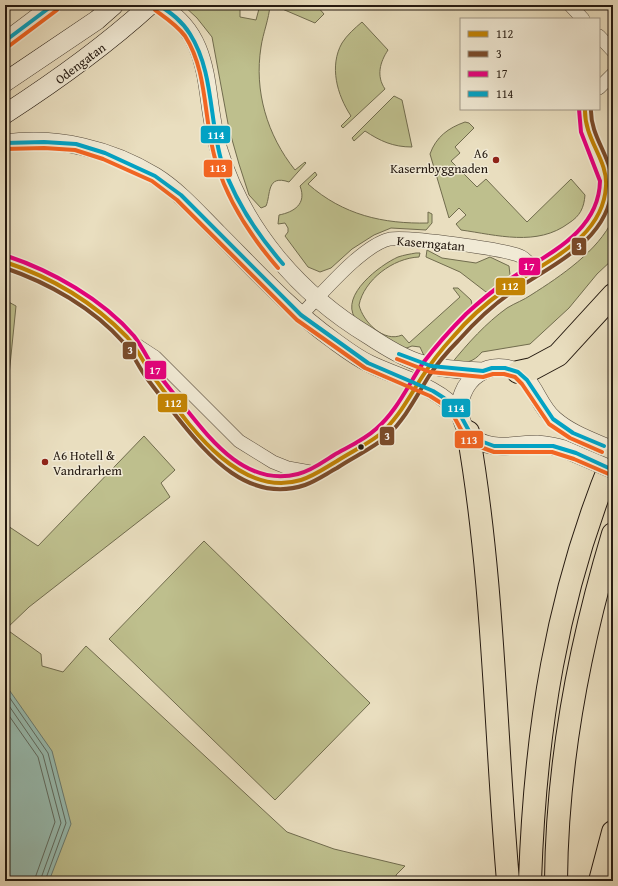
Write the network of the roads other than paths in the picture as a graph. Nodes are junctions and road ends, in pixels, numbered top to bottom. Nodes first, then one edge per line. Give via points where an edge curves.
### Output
1 (53, 5) edge
2 (114, 5) edge
3 (150, 5) edge
4 (159, 5) edge
5 (570, 5) edge
6 (582, 18) edge
7 (600, 37) edge
8 (5, 42) edge
9 (613, 50) edge
10 (613, 74) edge
11 (5, 82) edge
12 (600, 87) edge
13 (585, 110) edge
14 (5, 114) edge
15 (5, 143) edge
16 (5, 262) edge
17 (535, 270) junction
18 (613, 295) edge
19 (316, 299) junction
20 (301, 316) junction
21 (129, 340) junction
22 (434, 359) tunnel mouth
23 (483, 371) junction
24 (518, 372) junction
25 (406, 404) tunnel mouth
26 (464, 423) junction
27 (613, 450) edge
28 (613, 458) edge
29 (613, 470) edge
30 (316, 474) junction
31 (613, 534) edge
32 (613, 832) edge
33 (508, 881) edge
34 (530, 881) edge
35 (556, 881) edge
36 (600, 881) edge

1 - 8 street
2 - 11 main road, Odengatan via 97,20
3 - 14 main road, Odengatan via 67,74
4 - 19 street via 181,21 199,49 206,70 218,149 246,215 273,253
5 - 6 street
7 - 9 street
10 - 12 street
13 - 17 street via 583,119 589,138 606,177 607,188 602,208 582,239
15 - 20 street via 76,144 105,153 155,176 181,196
16 - 21 street via 48,278 72,292 98,311
17 - 19 street, Kaserngatan via 522,257 503,251 442,242 390,239 354,261
17 - 22 street via 490,300
18 - 24 highway via 558,355 532,369
19 - 20 street, Kaserngatan
19 - 23 street via 347,323 417,362 431,366
20 - 26 street via 368,364 433,391 452,404
21 - 30 street via 155,357 239,441 278,464
21 - 30 street via 146,367 197,433 225,463 241,473 261,480 298,481
23 - 24 street via 505,368
23 - 26 street via 468,383 463,391
24 - 27 street via 527,380 553,419 573,433
25 - 30 street via 382,433
26 - 29 street, bridge via 478,440 496,446 537,444 564,449
26 - 33 highway via 481,512
28 - 34 highway via 579,552 551,664 535,788
31 - 35 highway via 576,674 560,795
32 - 36 highway

